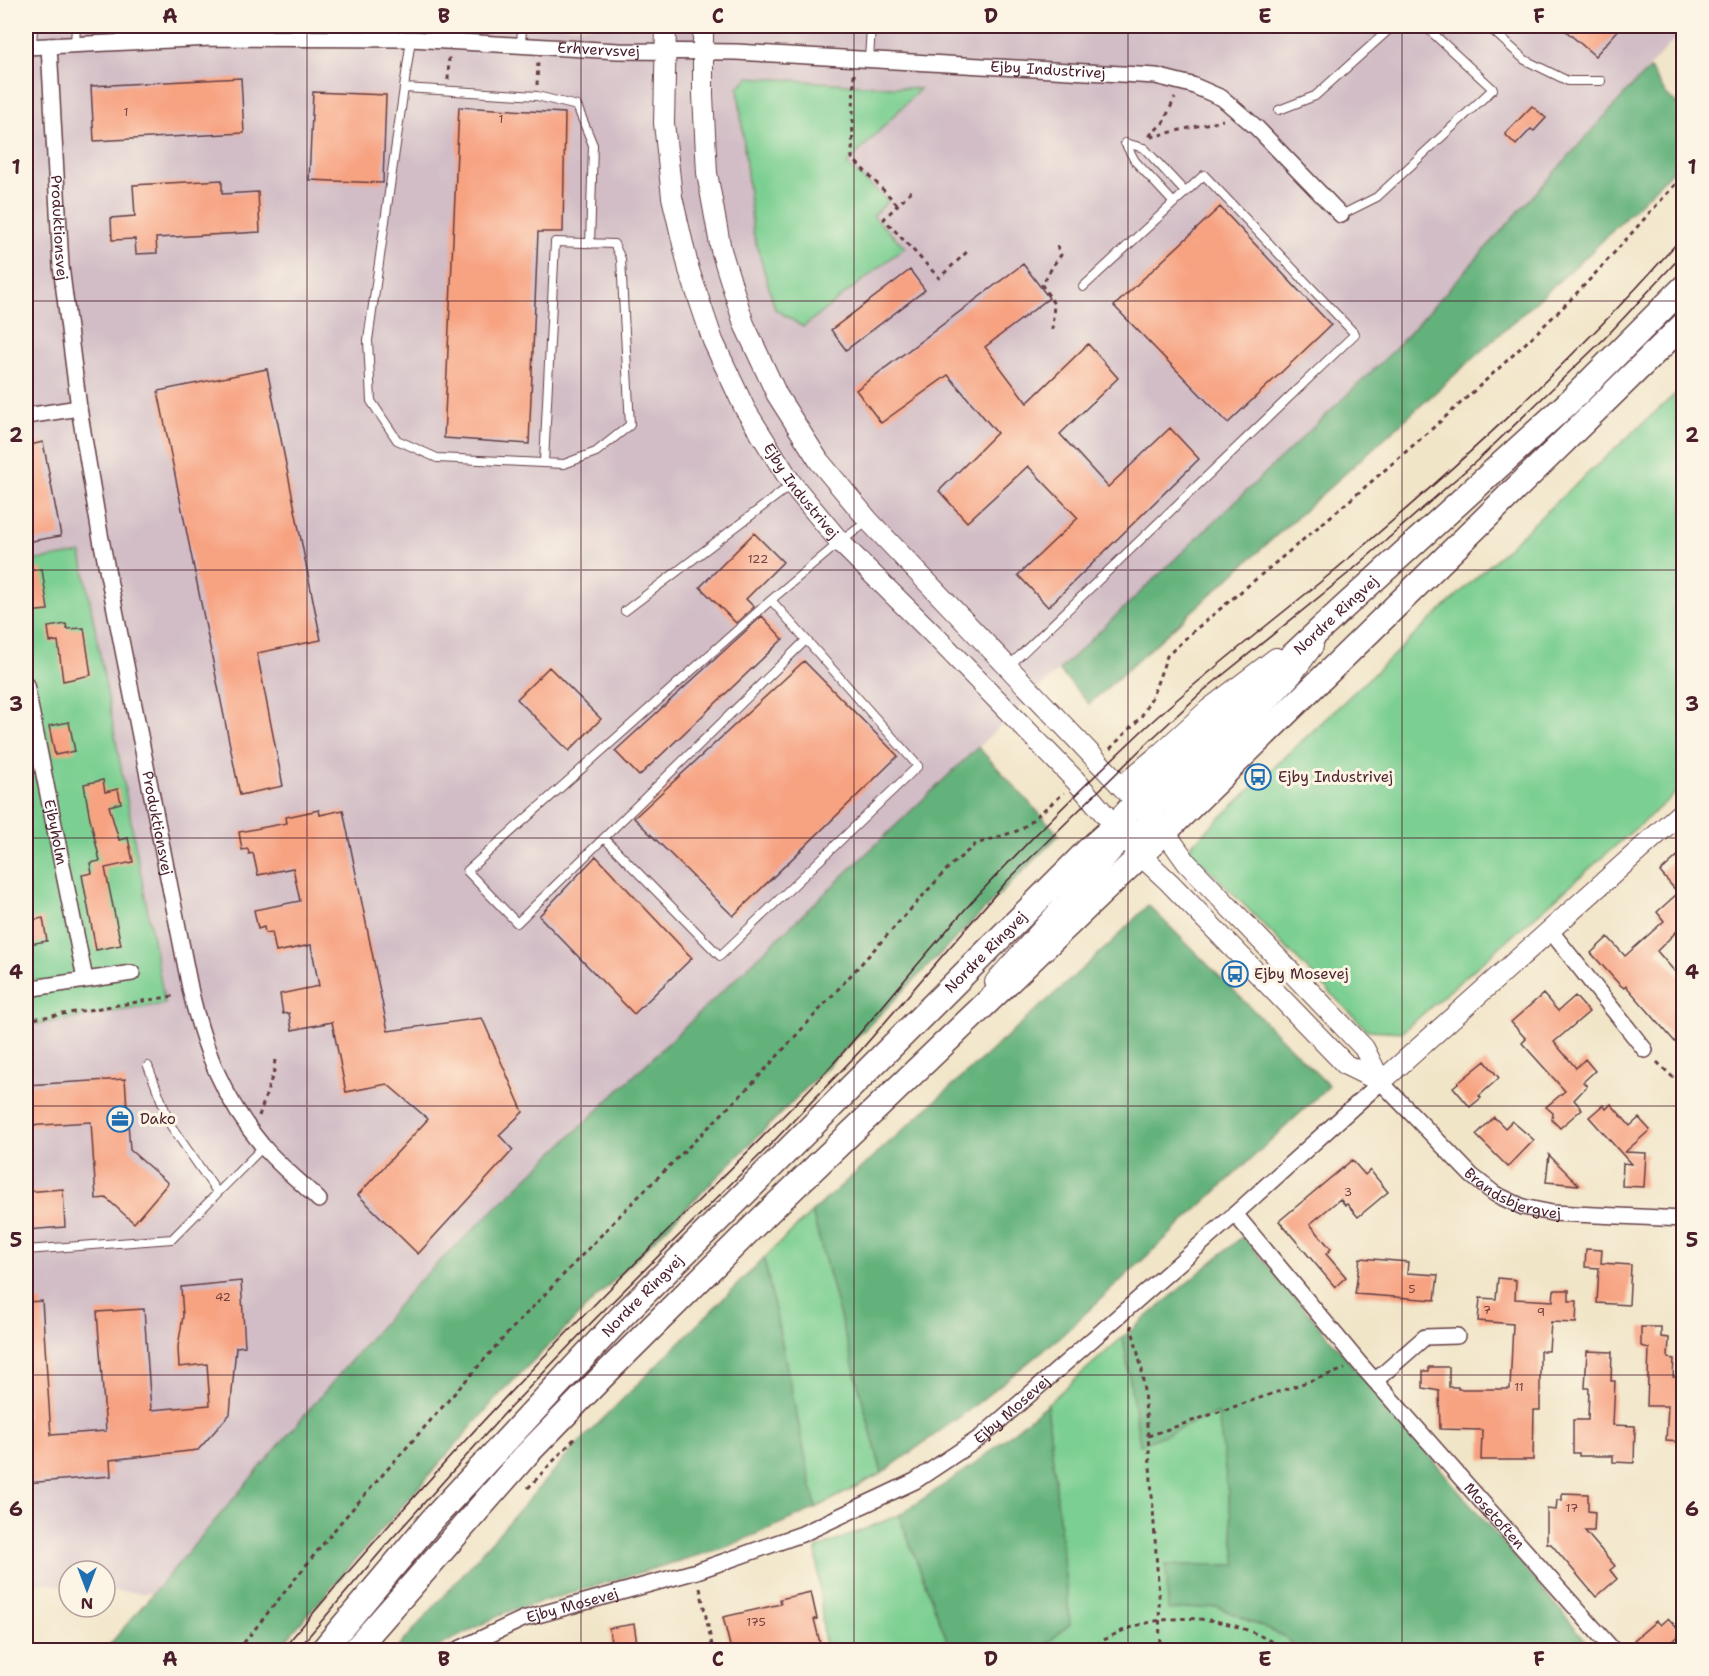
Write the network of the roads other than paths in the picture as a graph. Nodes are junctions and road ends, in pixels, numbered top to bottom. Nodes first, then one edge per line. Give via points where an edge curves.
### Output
1 (33, 26) edge
2 (76, 26) edge
3 (522, 26) edge
4 (666, 26) edge
5 (703, 26) edge
6 (872, 26) edge
7 (1393, 26) edge
8 (1425, 26) edge
9 (1488, 26) edge
10 (315, 31) edge
11 (211, 32) edge
12 (411, 39) junction
13 (75, 45) junction
14 (49, 46) junction
15 (521, 46) junction
16 (29, 47) edge
17 (665, 51) junction
18 (703, 51) junction
19 (862, 60) junction
20 (1601, 81) dead end
21 (404, 88) junction
22 (1280, 110) dead end
23 (1185, 192) junction
24 (1174, 202) junction
25 (1341, 215) joint
26 (590, 244) junction
27 (1083, 287) dead end
28 (1683, 287) edge
29 (1683, 324) edge
30 (78, 408) junction
31 (26, 417) edge
32 (544, 463) junction
33 (792, 484) junction
34 (869, 521) junction
35 (840, 542) junction
36 (771, 600) junction
37 (625, 610) dead end
38 (805, 641) junction
39 (1008, 667) junction
40 (26, 685) edge
41 (1143, 809) junction
42 (1683, 810) edge
43 (1120, 831) junction
44 (604, 838) junction
45 (1140, 855) junction
46 (1548, 929) junction
47 (132, 973) dead end
48 (85, 980) junction
49 (26, 989) edge
50 (948, 1039) junction
51 (1645, 1050) road end
52 (148, 1066) dead end
53 (1381, 1082) junction
54 (263, 1147) junction
55 (217, 1192) junction
56 (319, 1200) dead end
57 (1234, 1214) junction
58 (1683, 1219) edge
59 (26, 1250) edge
60 (1457, 1336) dead end
61 (1375, 1381) junction
62 (323, 1650) edge
63 (355, 1650) edge
64 (456, 1650) edge
65 (1613, 1650) edge

1 - 16 lane
2 - 13 lane
3 - 15 lane
4 - 17 street, Ejby Industrivej
5 - 18 street
6 - 19 lane
7 - 22 lane via 1315,96
8 - 25 lane via 1493,89 1377,197
9 - 20 lane via 1525,60 1546,71 1568,81
10 - 11 street, Erhvervsvej
10 - 12 street, Erhvervsvej
11 - 13 street, Erhvervsvej
12 - 15 street, Erhvervsvej
12 - 21 lane
13 - 14 street, Erhvervsvej
14 - 16 street, Erhvervsvej
14 - 30 street, Produktionsvej via 61,266
15 - 17 street, Erhvervsvej
17 - 18 street, Erhvervsvej
17 - 33 street, Ejby Industrivej via 664,123 671,186 688,270 713,341 745,409
18 - 19 street, Ejby Industrivej
18 - 34 street via 707,173 721,250 744,324 777,395 819,461
19 - 25 street, Ejby Industrivej via 1156,76 1182,82 1222,98 1243,115
21 - 26 lane via 537,96 577,106 593,145
21 - 32 lane via 368,340 371,400 397,440 437,458
23 - 24 lane
23 - 24 lane via 1144,148 1125,143 1135,161
23 - 39 lane via 1204,175 1355,334
24 - 27 lane
26 - 32 lane via 555,243
26 - 32 lane via 614,244 621,259 630,425 596,452 564,464
28 - 41 main road, Nordre Ringvej via 1567,404 1341,610
29 - 41 main road, Nordre Ringvej
30 - 31 street
30 - 54 street, Produktionsvej via 200,1032 233,1107
33 - 35 street, Ejby Industrivej
33 - 37 lane
34 - 35 lane
34 - 39 street
35 - 36 lane
35 - 43 street, Ejby Industrivej via 1076,781
36 - 38 lane
36 - 44 lane via 467,872 517,923
38 - 44 lane
38 - 44 lane via 918,766 720,956
39 - 41 street
40 - 48 street, Ejbyholm
41 - 43 main road, Nordre Ringvej
41 - 45 main road, Nordre Ringvej
41 - 53 street, Brandsbjergvej via 1187,863 1364,1048
42 - 46 street, Ejby Mosevej
43 - 45 street, Ejby Industrivej
43 - 50 street
43 - 62 main road, Nordre Ringvej via 1088,850 622,1316 432,1520
45 - 50 main road, Nordre Ringvej
45 - 53 street, Brandsbjergvej via 1346,1065
46 - 51 street
46 - 53 street, Ejby Mosevej
47 - 48 street
48 - 49 street
50 - 63 main road, Nordre Ringvej via 756,1224 526,1455
52 - 55 lane via 171,1126
53 - 57 street, Ejby Mosevej
53 - 58 street, Brandsbjergvej via 1472,1176 1495,1194 1523,1207 1552,1213
54 - 55 lane
54 - 56 street, Produktionsvej
55 - 59 lane via 172,1239
57 - 61 street, Mosetoften
57 - 64 street, Ejby Mosevej via 981,1437 915,1481 802,1534 697,1571 523,1619
60 - 61 street via 1425,1337
61 - 65 street, Mosetoften

